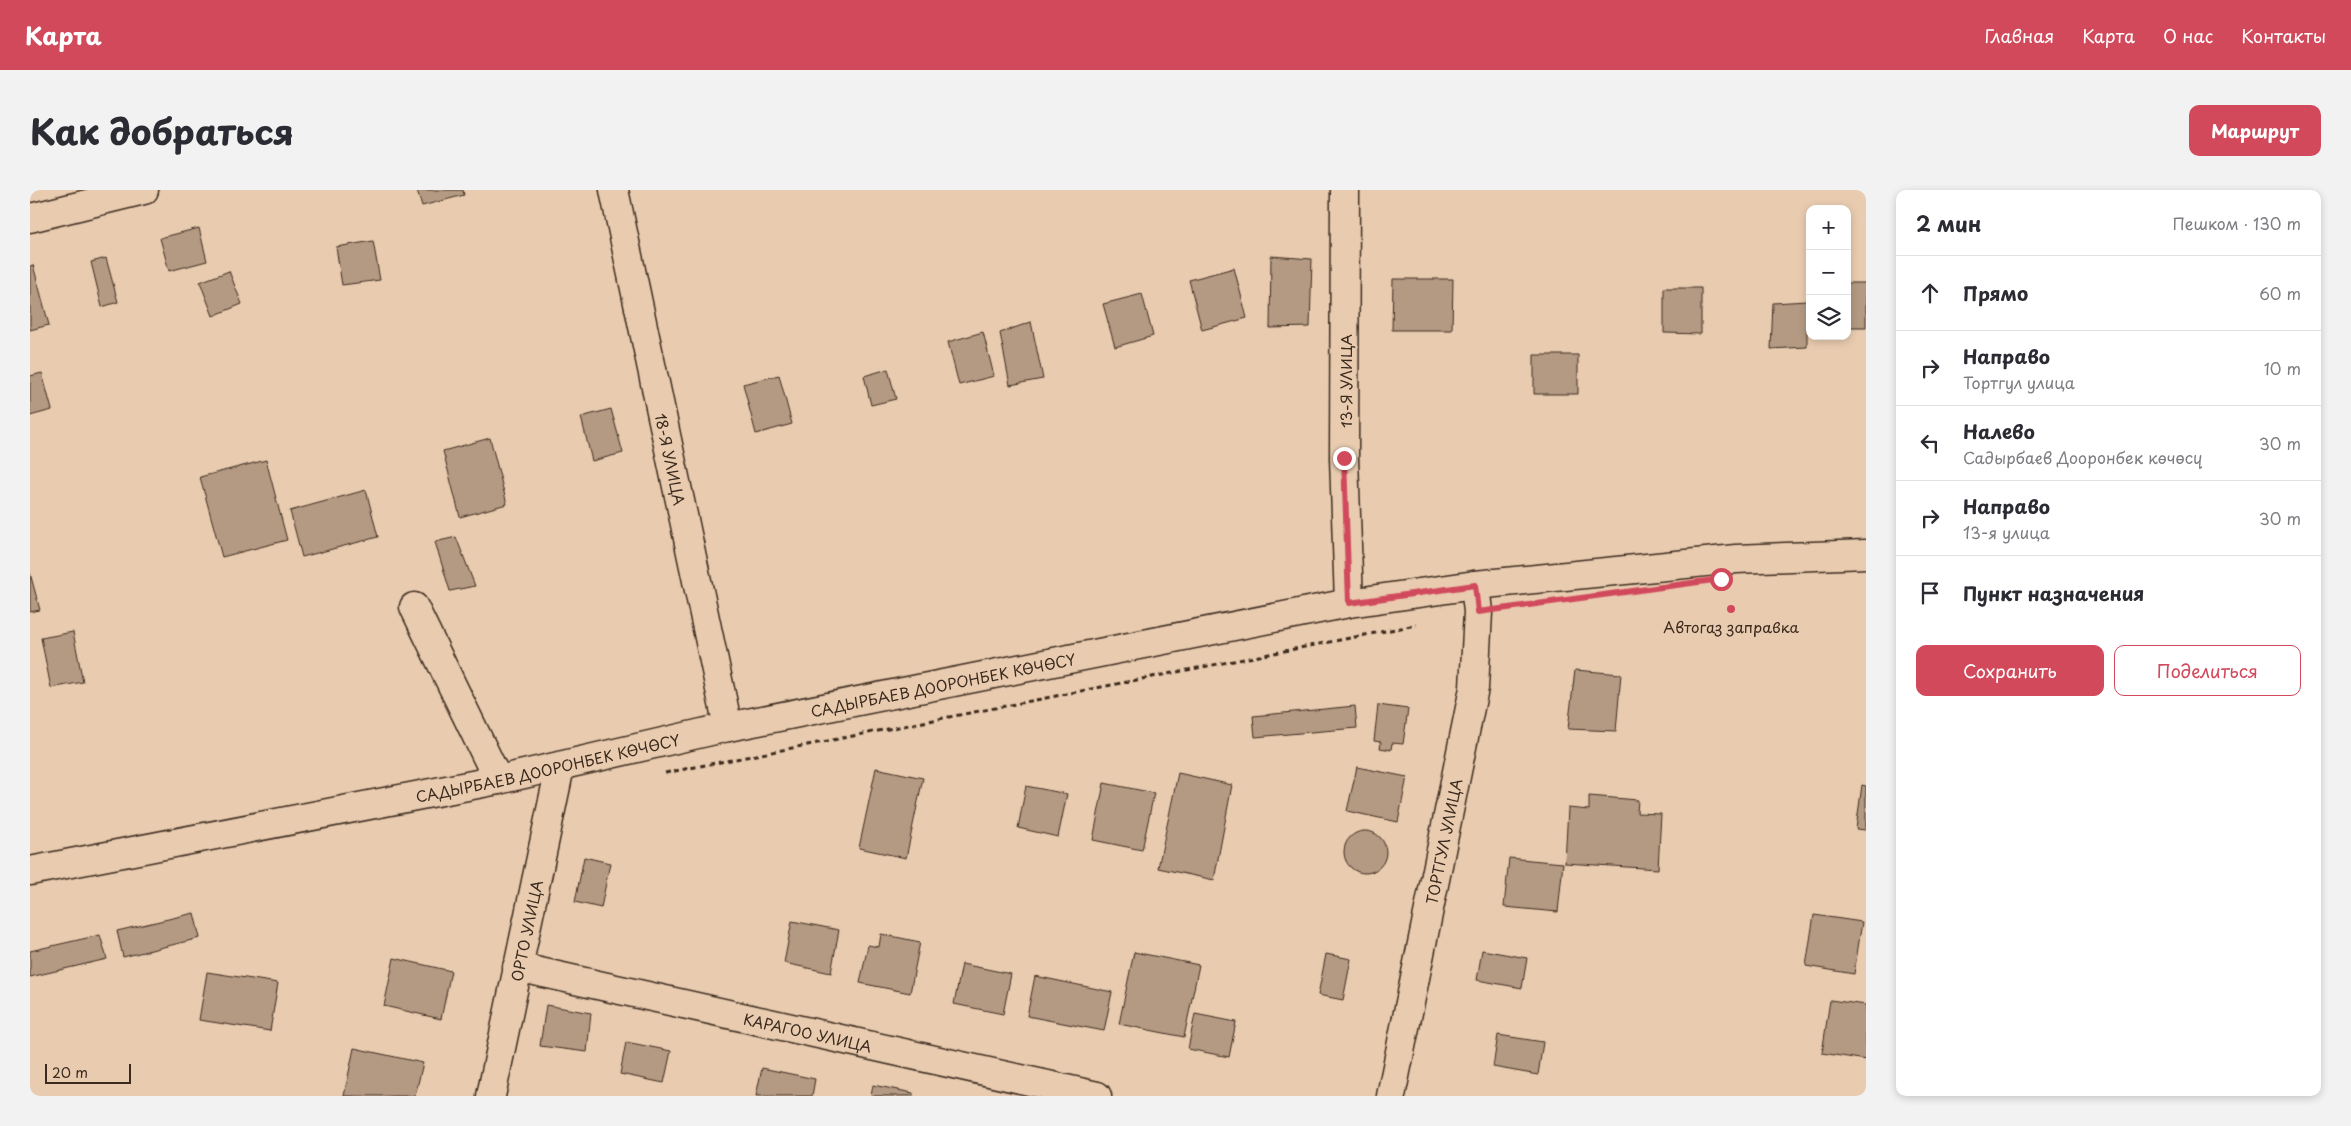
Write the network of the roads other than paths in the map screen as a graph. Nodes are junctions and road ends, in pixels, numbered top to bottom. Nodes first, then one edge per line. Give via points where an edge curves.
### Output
1 (144, 190) edge
2 (614, 190) edge
3 (1345, 190) edge
4 (30, 218) edge
5 (1866, 554) edge
6 (1475, 585) junction
7 (1349, 603) junction
8 (414, 607) dead end
9 (728, 727) junction
10 (560, 767) junction
11 (498, 780) junction
12 (30, 871) edge
13 (517, 967) junction
14 (491, 1096) edge
15 (1097, 1096) edge
16 (1391, 1096) edge

1 - 4 street
2 - 9 street, 18-Я УЛИЦА
3 - 7 street, 13-Я УЛИЦА via 1344,458
5 - 6 street, САДЫРБАЕВ ДООРОНБЕК КӨЧӨСҮ via 1736,559
6 - 7 street, САДЫРБАЕВ ДООРОНБЕК КӨЧӨСҮ
6 - 16 street, ТОРТГУЛ УЛИЦА via 1478,612 1474,688
7 - 9 street, САДЫРБАЕВ ДООРОНБЕК КӨЧӨСҮ
8 - 11 street
9 - 10 street, САДЫРБАЕВ ДООРОНБЕК КӨЧӨСҮ
10 - 11 street, САДЫРБАЕВ ДООРОНБЕК КӨЧӨСҮ
10 - 13 street, ОРТО УЛИЦА
11 - 12 street, САДЫРБАЕВ ДООРОНБЕК КӨЧӨСҮ
13 - 14 street, ОРТО УЛИЦА
13 - 15 street, КАРАГОО УЛИЦА

